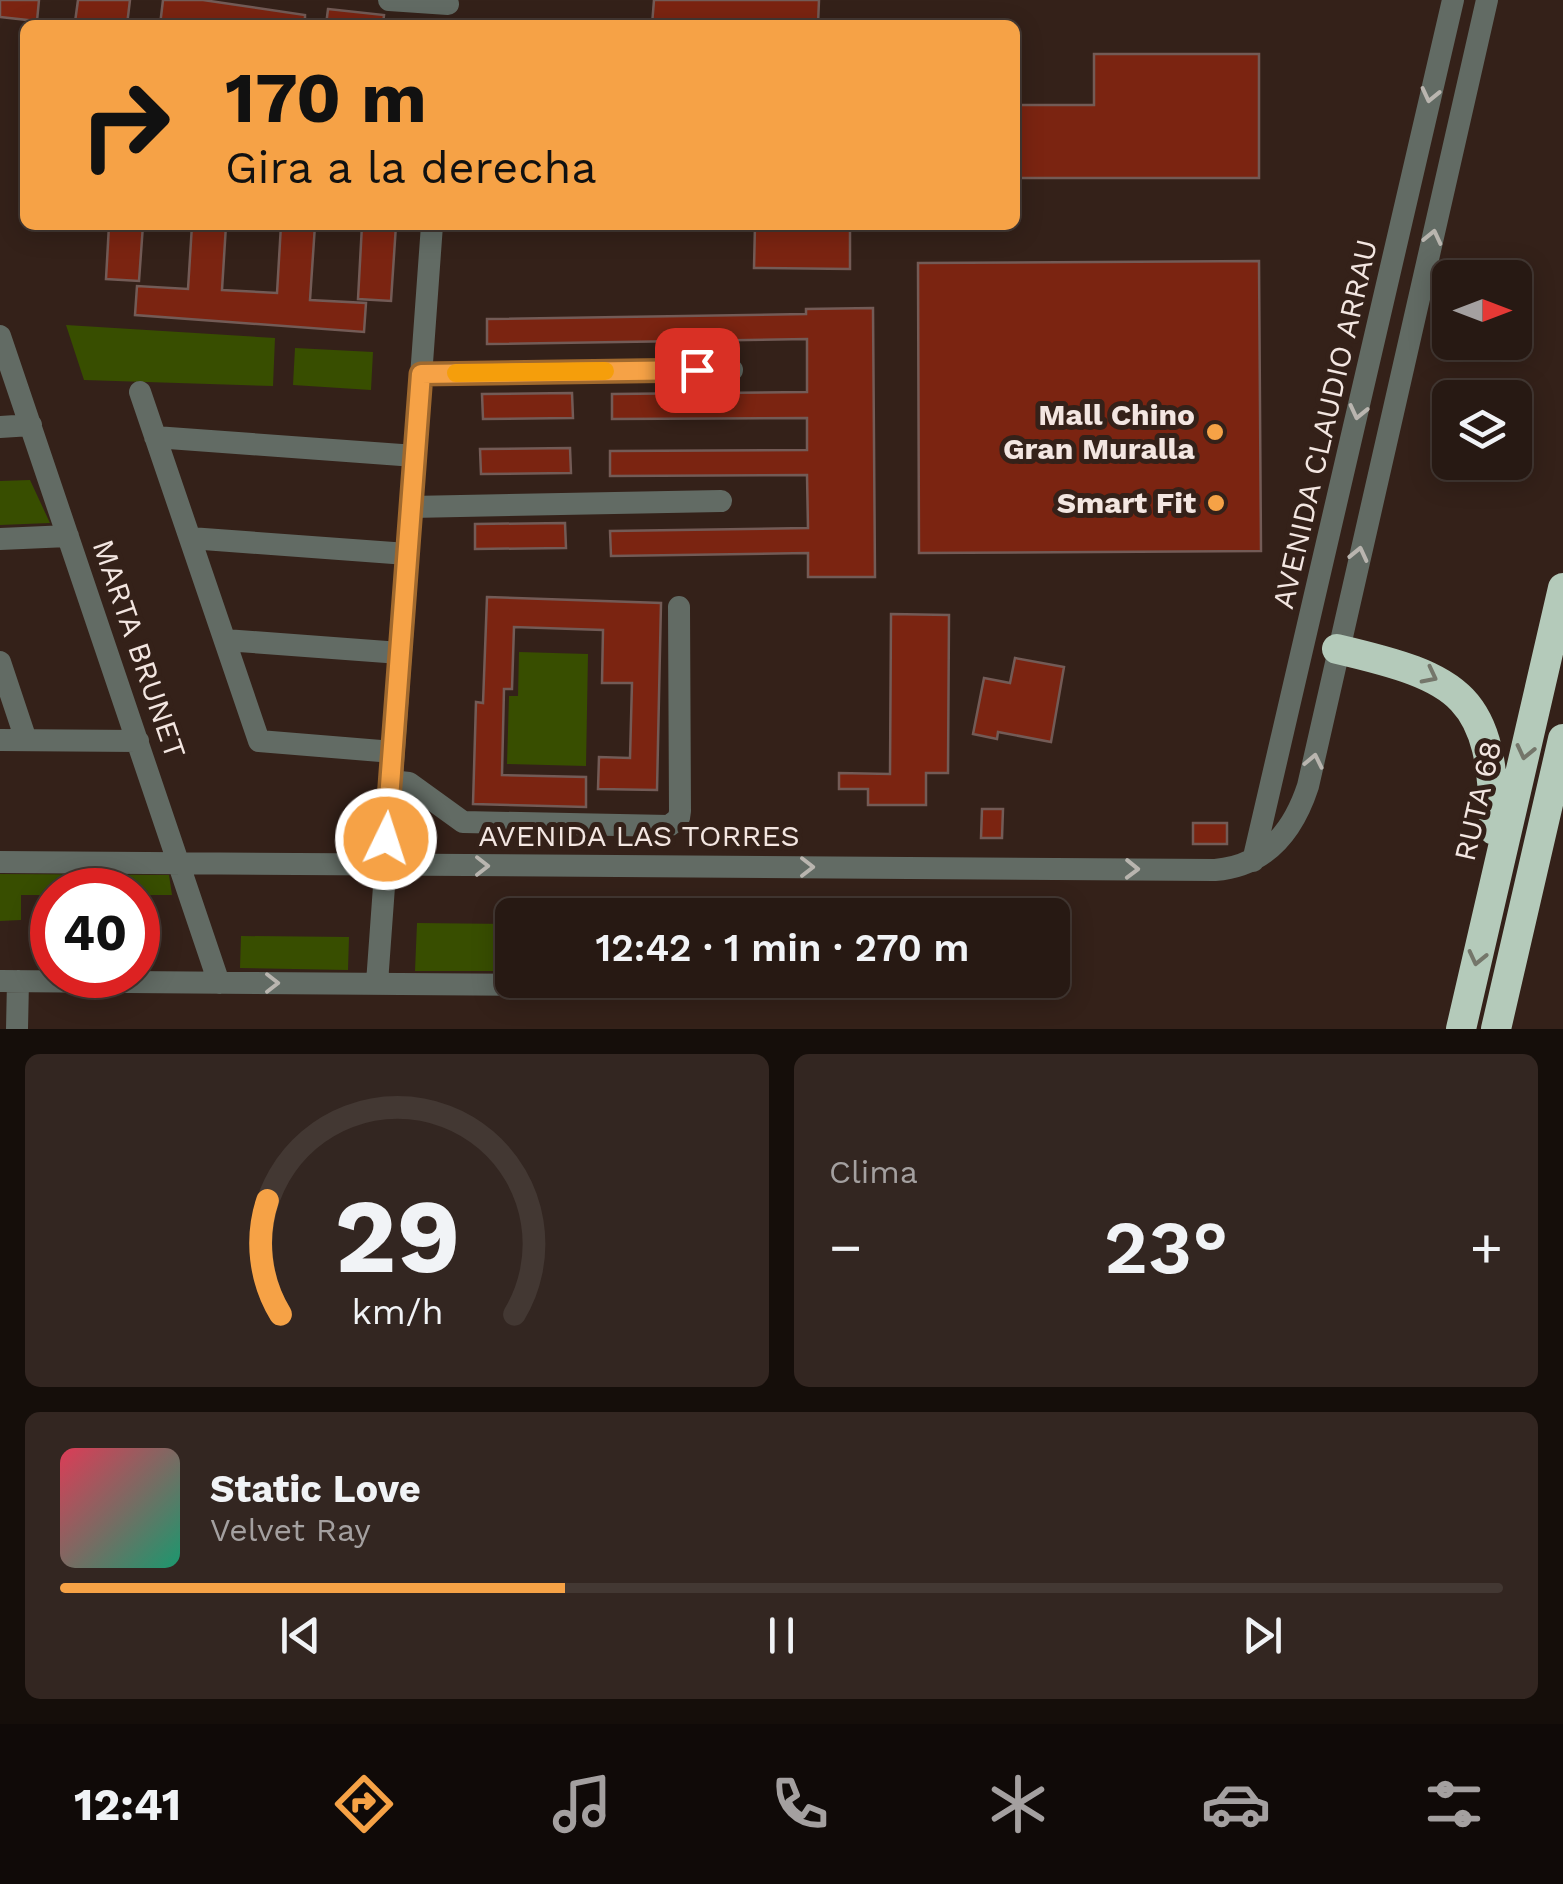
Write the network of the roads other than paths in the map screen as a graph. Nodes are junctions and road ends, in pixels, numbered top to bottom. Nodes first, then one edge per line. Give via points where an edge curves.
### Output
1 (389, 0) edge
2 (1453, 0) edge
3 (1488, 0) edge
4 (448, 10) edge
5 (432, 230) edge
6 (0, 336) edge
7 (732, 370) dead end
8 (421, 374) junction
9 (140, 392) dead end
10 (30, 425) junction
11 (0, 426) edge
12 (155, 437) junction
13 (414, 456) junction
14 (721, 501) dead end
15 (411, 507) junction
16 (68, 536) junction
17 (0, 538) edge
18 (190, 538) junction
19 (407, 554) junction
20 (1563, 588) edge
21 (679, 607) dead end
22 (1309, 633) junction
23 (225, 640) junction
24 (1337, 648) junction
25 (400, 654) junction
26 (0, 662) edge
27 (1563, 739) edge
28 (0, 740) edge
29 (26, 740) junction
30 (138, 741) junction
31 (393, 752) junction
32 (390, 781) junction
33 (1263, 854) junction
34 (0, 862) edge
35 (181, 865) junction
36 (384, 865) junction
37 (1494, 887) junction
38 (9, 981) edge
39 (219, 983) junction
40 (377, 983) junction
41 (495, 984) edge
42 (18, 1029) edge
43 (1461, 1029) edge
44 (1496, 1029) edge

1 - 4 street
2 -> 22 street, AVENIDA CLAUDIO ARRAU
24 -> 3 street, AVENIDA CLAUDIO ARRAU
5 - 8 street
6 - 10 street, MARTA BRUNET
7 - 8 street
8 - 13 street
9 - 12 street
10 - 11 street
10 - 16 street, MARTA BRUNET
12 - 13 street
12 - 18 street
13 - 15 street
14 - 15 street
15 - 19 street
16 - 17 street
16 - 30 street, MARTA BRUNET
18 - 19 street
18 - 23 street
19 - 25 street
20 -> 37 highway, RUTA 68
21 - 32 street via 680,810 670,826 463,822 409,783
22 - 24 street
22 - 33 street, AVENIDA CLAUDIO ARRAU
23 - 25 street
23 - 31 street via 259,741
33 -> 24 street, AVENIDA CLAUDIO ARRAU via 1297,815 1308,786
24 -> 37 highway via 1426,672 1475,715 1494,778
25 - 31 street
26 - 29 street
27 - 44 highway
28 - 29 street
29 - 30 street
30 - 35 street, MARTA BRUNET
31 - 32 street
32 - 36 street
36 -> 33 street, AVENIDA LAS TORRES via 1215,870
34 - 35 street, AVENIDA LAS TORRES
35 - 36 street, AVENIDA LAS TORRES
35 - 39 street, MARTA BRUNET
36 - 40 street
37 -> 43 highway, RUTA 68
38 - 39 street
38 - 42 street
39 -> 40 street
40 - 41 street

